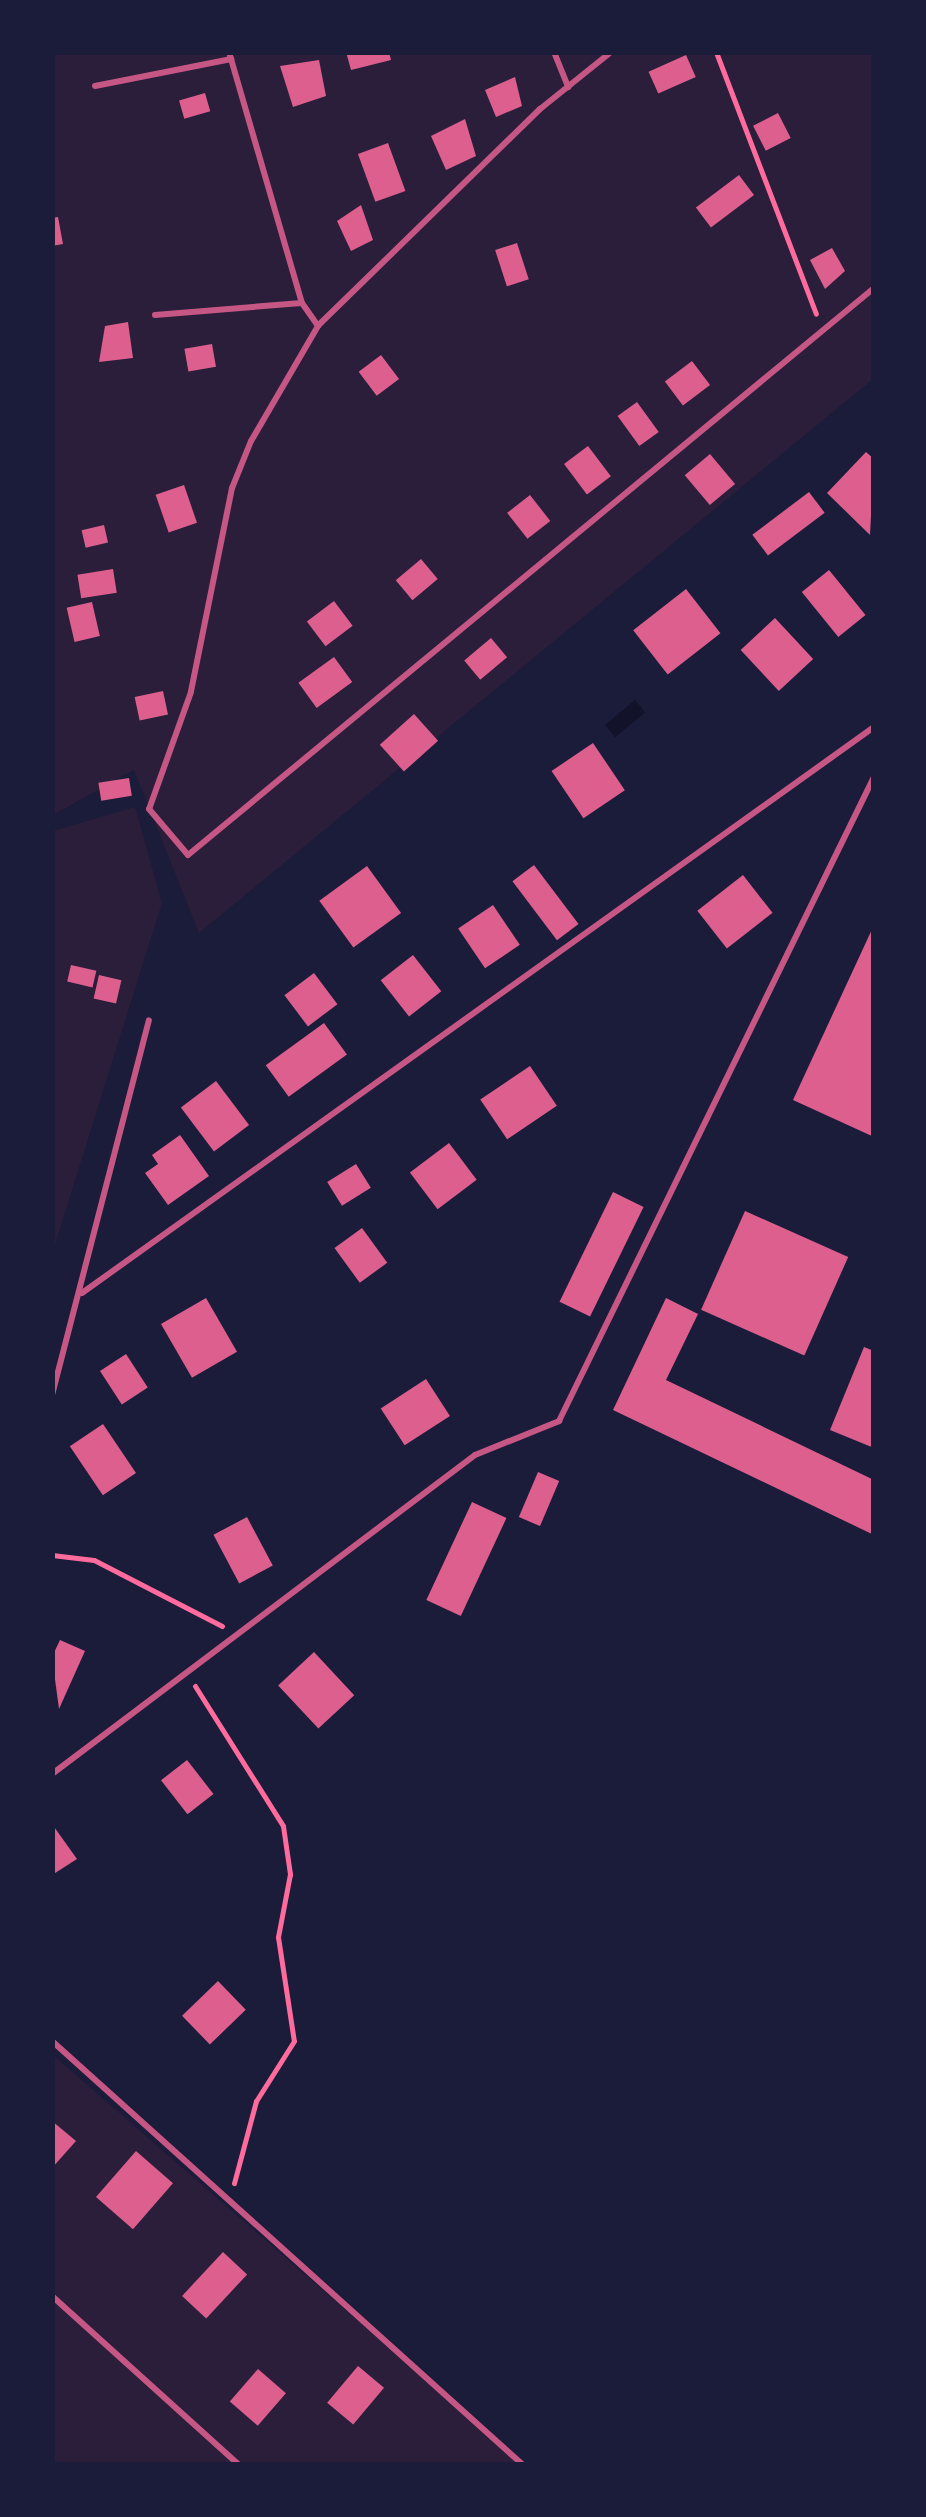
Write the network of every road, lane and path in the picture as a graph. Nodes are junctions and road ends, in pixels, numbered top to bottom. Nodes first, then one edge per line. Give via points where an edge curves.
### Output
1 (554, 52) edge
2 (611, 52) edge
3 (716, 52) edge
4 (230, 56) edge
5 (95, 86) dead end
6 (568, 87) junction
7 (874, 288) edge
8 (302, 303) junction
9 (155, 316) dead end
10 (318, 326) junction
11 (821, 326) junction
12 (874, 727) edge
13 (874, 777) edge
14 (148, 1020) dead end
15 (82, 1292) junction
16 (53, 1391) edge
17 (52, 1555) edge
18 (239, 1633) junction
19 (186, 1673) junction
20 (52, 1774) edge
21 (52, 2041) edge
22 (229, 2200) junction
23 (52, 2296) edge
24 (238, 2464) edge
25 (522, 2464) edge

1 - 6 lane
2 - 6 lane
3 - 11 path
4 - 5 lane
4 - 8 lane
6 - 10 lane
7 - 11 lane
8 - 9 lane
8 - 10 lane
10 - 11 lane via 232,488 191,692 150,809 188,855
12 - 15 lane
13 - 18 lane via 559,1421 475,1454
14 - 15 lane
15 - 16 lane
17 - 18 path via 94,1560
18 - 19 lane
19 - 20 lane
19 - 22 path via 283,1826 290,1874 278,1937 294,2042 256,2101
21 - 22 lane
22 - 25 lane
23 - 24 lane

